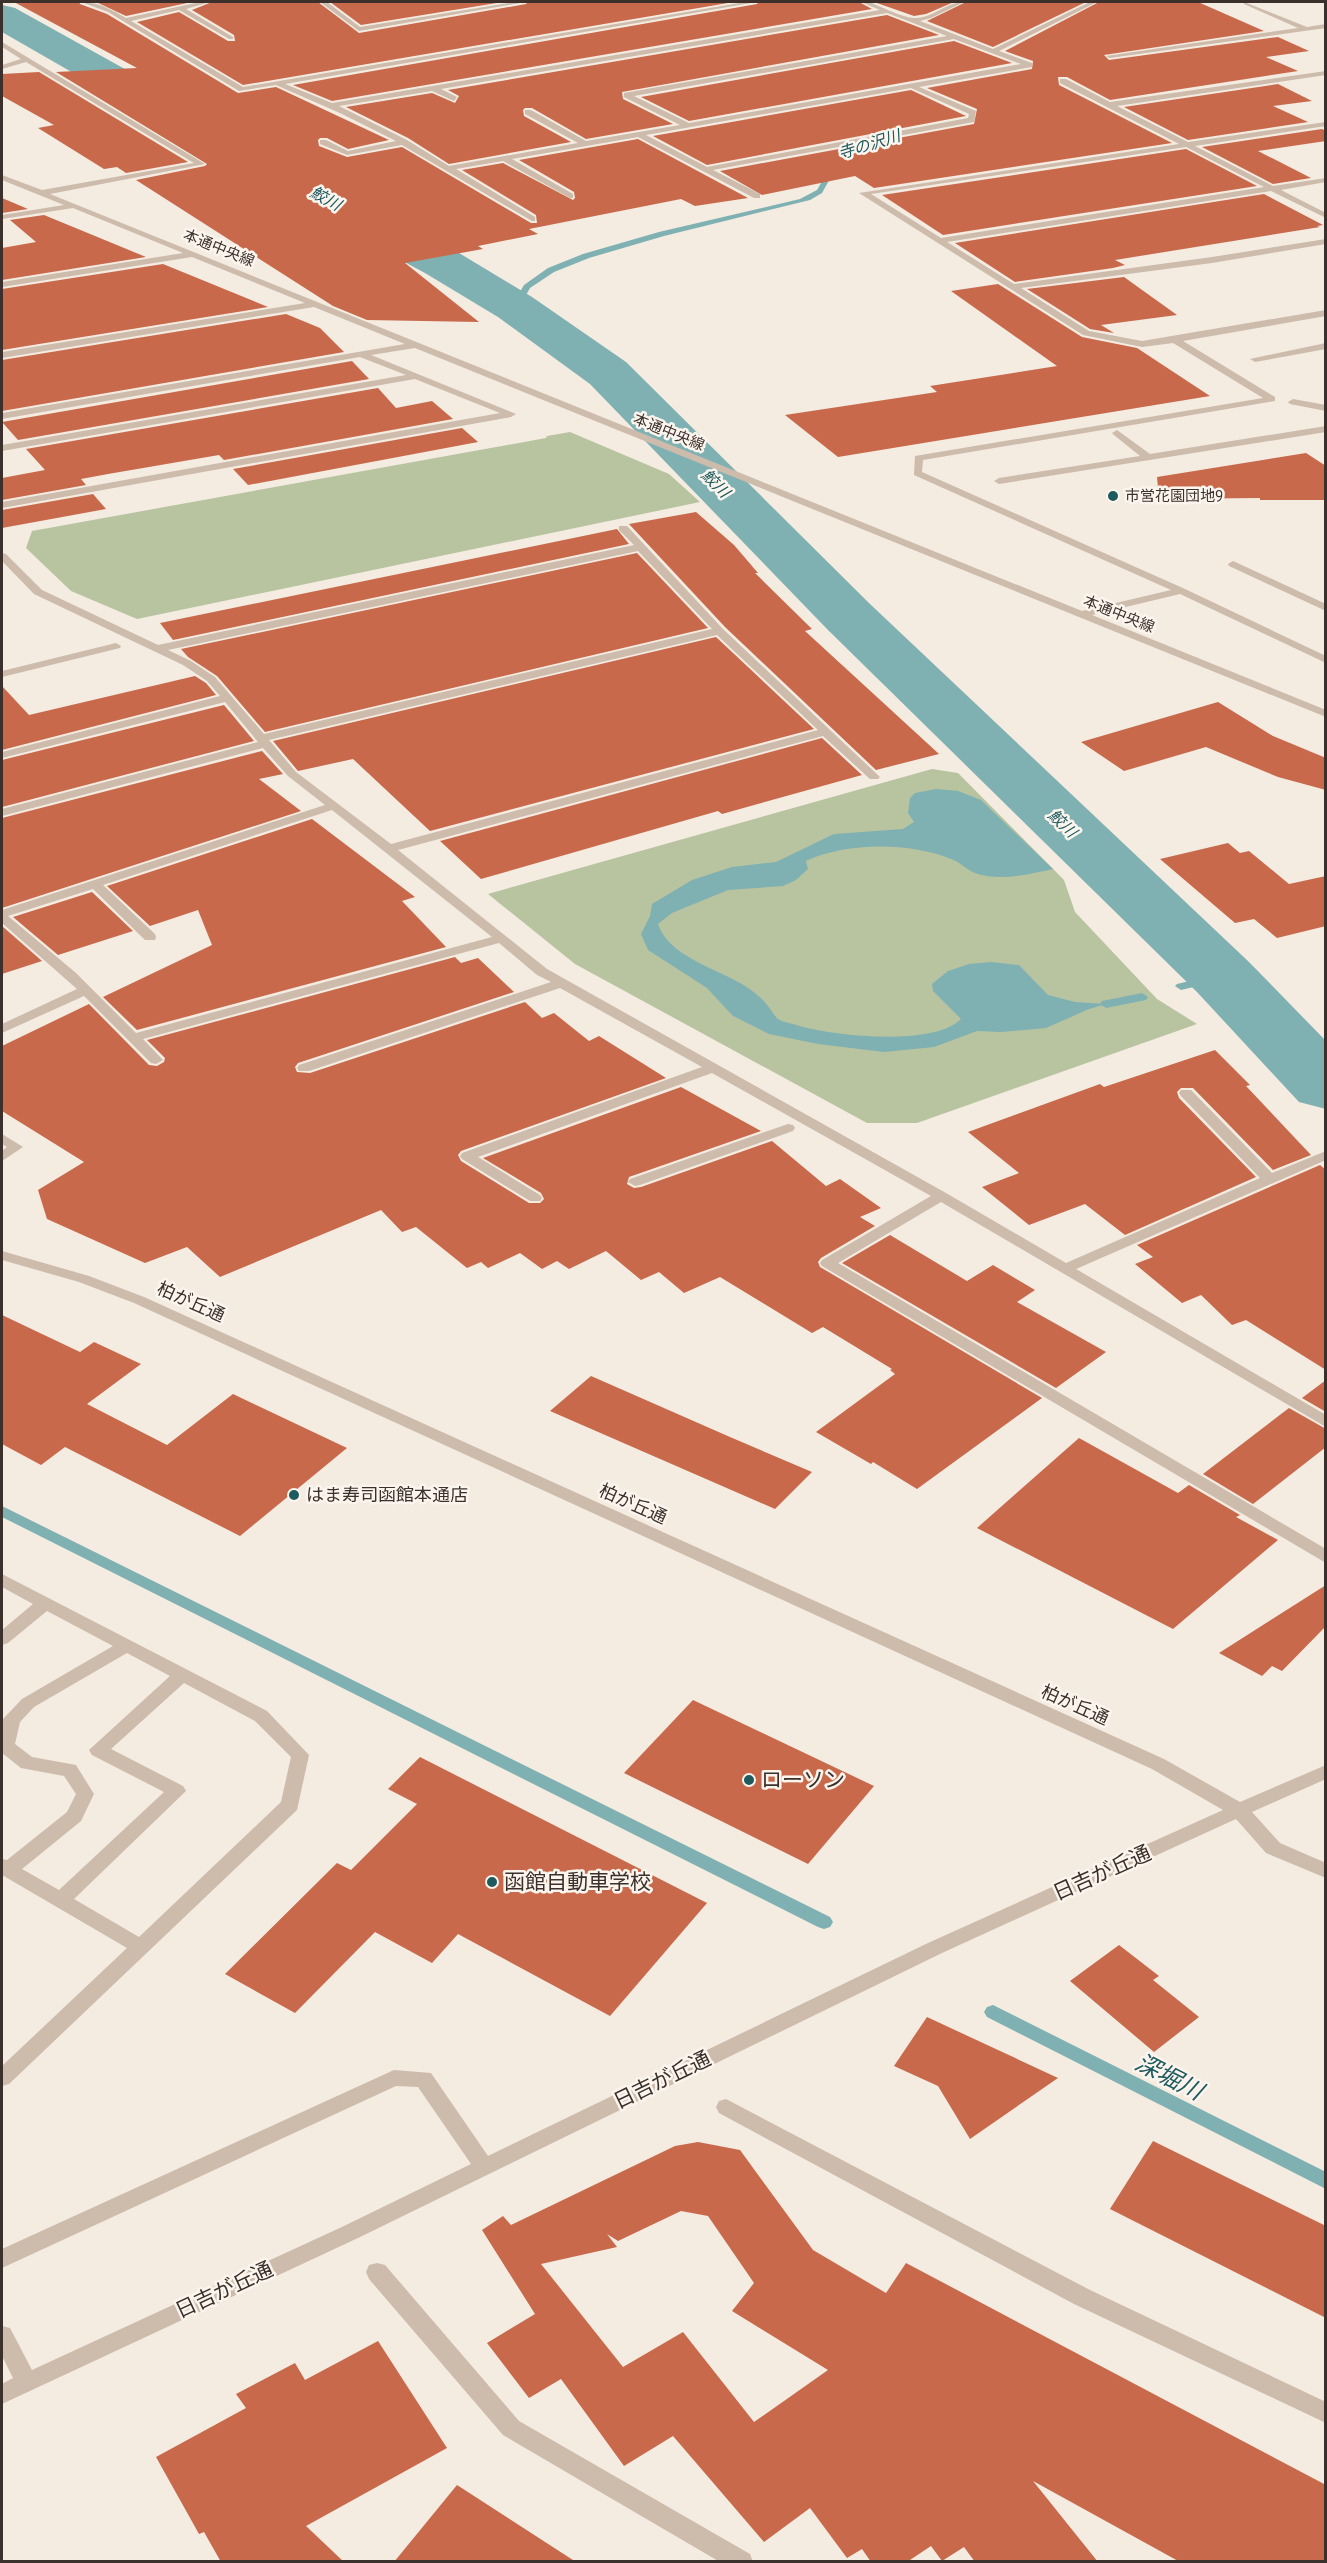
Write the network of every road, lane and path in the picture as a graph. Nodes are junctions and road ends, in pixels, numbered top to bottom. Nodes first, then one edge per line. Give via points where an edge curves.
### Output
1 (84, 2) edge
2 (207, 2) edge
3 (323, 2) edge
4 (523, 2) edge
5 (754, 2) edge
6 (864, 2) edge
7 (961, 2) edge
8 (1094, 2) edge
9 (1246, 3) edge
10 (182, 9) junction
11 (888, 11) junction
12 (125, 20) junction
13 (912, 21) junction
14 (1326, 26) edge
15 (1307, 29) junction
16 (956, 37) junction
17 (231, 38) dead end
18 (2, 44) edge
19 (993, 51) junction
20 (1110, 56) dead end
21 (28, 59) junction
22 (2, 67) edge
23 (1326, 73) edge
24 (1064, 81) dead end
25 (276, 82) junction
26 (912, 86) junction
27 (433, 88) junction
28 (454, 99) dead end
29 (334, 105) junction
30 (1108, 105) junction
31 (528, 112) dead end
32 (1326, 124) edge
33 (689, 126) junction
34 (640, 135) junction
35 (323, 142) dead end
36 (404, 142) junction
37 (587, 145) junction
38 (1187, 145) junction
39 (506, 159) junction
40 (449, 168) junction
41 (707, 169) junction
42 (2, 177) edge
43 (1326, 180) edge
44 (1273, 189) junction
45 (41, 193) junction
46 (570, 196) dead end
47 (757, 196) dead end
48 (73, 206) junction
49 (2, 216) edge
50 (1326, 216) edge
51 (532, 219) dead end
52 (939, 241) junction
53 (1326, 241) edge
54 (195, 254) junction
55 (2, 285) edge
56 (1013, 287) junction
57 (314, 304) junction
58 (1326, 313) edge
59 (1175, 340) junction
60 (414, 345) junction
61 (1326, 346) edge
62 (2, 355) edge
63 (363, 355) junction
64 (1255, 359) dead end
65 (417, 376) junction
66 (1293, 402) dead end
67 (1326, 408) edge
68 (2, 416) edge
69 (1326, 429) edge
70 (1117, 433) dead end
71 (2, 448) edge
72 (1148, 457) junction
73 (999, 481) dead end
74 (2, 505) edge
75 (622, 528) dead end
76 (641, 547) junction
77 (2, 556) edge
78 (1233, 564) dead end
79 (1181, 591) junction
80 (1326, 608) edge
81 (1081, 615) junction
82 (719, 631) junction
83 (116, 646) dead end
84 (156, 649) junction
85 (1326, 660) edge
86 (2, 674) edge
87 (227, 698) junction
88 (1326, 714) edge
89 (824, 732) junction
90 (264, 740) junction
91 (2, 755) edge
92 (874, 777) dead end
93 (333, 806) junction
94 (2, 813) edge
95 (390, 848) junction
96 (95, 884) junction
97 (2, 915) edge
98 (150, 937) dead end
99 (500, 939) junction
100 (561, 983) junction
101 (83, 991) junction
102 (2, 1029) edge
103 (132, 1038) junction
104 (156, 1060) dead end
105 (304, 1068) dead end
106 (713, 1068) junction
107 (1186, 1094) dead end
108 (788, 1128) dead end
109 (2, 1138) edge
110 (1326, 1155) edge
111 (2, 1157) edge
112 (1269, 1179) junction
113 (635, 1182) dead end
114 (941, 1196) junction
115 (536, 1198) dead end
116 (2, 1255) edge
117 (1064, 1269) junction
118 (1326, 1422) edge
119 (1326, 1557) edge
120 (2, 1580) edge
121 (45, 1603) junction
122 (2, 1639) edge
123 (126, 1646) junction
124 (182, 1675) junction
125 (1326, 1771) edge
126 (1239, 1810) junction
127 (5, 1868) edge
128 (1326, 1871) edge
129 (61, 1899) junction
130 (141, 1947) junction
131 (2, 2078) edge
132 (726, 2107) dead end
133 (484, 2167) junction
134 (2, 2259) edge
135 (377, 2272) dead end
136 (2, 2335) edge
137 (26, 2381) junction
138 (2, 2394) edge
139 (1326, 2413) edge
140 (742, 2562) edge

1 - 12 street
2 - 10 street
3 - 4 street via 359,29
5 - 25 street
6 - 11 street
7 - 13 street
8 - 19 street
9 - 15 street
10 - 12 street
10 - 17 street
11 - 13 street
11 - 27 street
12 - 25 street via 242,89
13 - 16 street
14 - 15 street
15 - 20 street
16 - 19 street
16 - 33 street via 627,95
18 - 21 street
19 - 26 street via 1029,66
21 - 22 street
21 - 45 street via 201,164
23 - 30 street
24 - 30 street
25 - 29 street
26 - 33 street
26 - 41 street via 973,113 971,120
27 - 28 street
27 - 29 street
29 - 36 street
30 - 38 street
31 - 37 street
32 - 38 street
33 - 34 street
34 - 37 street
34 - 41 street
35 - 36 street via 347,153
36 - 40 street
37 - 39 street
38 - 44 street
38 - 52 street via 863,193
39 - 40 street
39 - 46 street
40 - 51 street
41 - 47 street
42 - 45 street, 本通中央線
43 - 44 street
44 - 50 street
44 - 52 street
45 - 48 street, 本通中央線
48 - 49 street
48 - 54 street, 本通中央線
52 - 56 street
53 - 56 street
54 - 55 street
54 - 57 street, 本通中央線
56 - 59 street via 1086,333 1142,344
57 - 60 street, 本通中央線
57 - 62 street
58 - 59 street
59 - 79 street via 1272,399 918,458 916,468 917,473
60 - 63 street
60 - 81 street, 本通中央線
61 - 64 street
63 - 65 street
63 - 68 street
65 - 71 street
65 - 74 street via 511,414
66 - 67 street
69 - 72 street
70 - 72 street
72 - 73 street
75 - 76 street
76 - 82 street
76 - 84 street
77 - 84 street via 38,592
78 - 80 street
79 - 81 street
79 - 85 street
81 - 88 street, 本通中央線
82 - 89 street
82 - 90 street
83 - 86 street
84 - 87 street via 211,679
87 - 90 street
87 - 91 street
89 - 92 street
89 - 95 street
90 - 93 street via 292,774
90 - 94 street
93 - 95 street
93 - 96 street
95 - 99 street
96 - 97 street
96 - 98 street
97 - 101 street
99 - 100 street
99 - 103 street
100 - 105 street
100 - 106 street
101 - 102 street
101 - 103 street
103 - 104 street
106 - 114 street
106 - 115 street via 467,1156
107 - 112 street
108 - 113 street
109 - 111 street via 16,1147
110 - 112 street
112 - 117 street
114 - 117 street
114 - 119 street via 827,1263
116 - 126 street, 柏が丘通 via 139,1300 1158,1764
117 - 118 street
120 - 121 street
121 - 122 street
121 - 123 street
123 - 124 street
123 - 127 street via 28,1703 12,1719 5,1746 27,1763 70,1770 85,1794 74,1816
124 - 129 street via 98,1750 177,1791
124 - 130 street via 261,1716 300,1755 290,1805
125 - 126 street, 日吉が丘通
126 - 128 street, 柏が丘通 via 1273,1848
126 - 133 street, 日吉が丘通 via 935,1948
127 - 129 street
129 - 130 street
130 - 131 street
132 - 139 street via 1082,2297
133 - 134 street via 424,2079 394,2078
133 - 137 street, 日吉が丘通
135 - 140 street via 511,2428
136 - 137 street
137 - 138 street, 日吉が丘通

